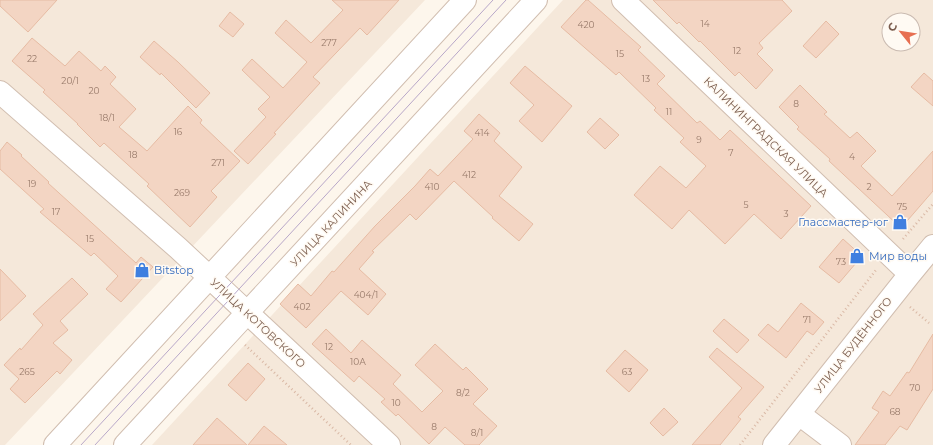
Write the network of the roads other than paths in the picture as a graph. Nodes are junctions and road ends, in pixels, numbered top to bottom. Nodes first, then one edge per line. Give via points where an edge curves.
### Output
1 (465, 0) edge
2 (536, 0) edge
3 (623, 0) edge
4 (0, 92) edge
5 (933, 246) edge
6 (910, 274) junction
7 (208, 277) junction
8 (247, 314) junction
9 (799, 414) junction
10 (55, 445) edge
11 (125, 445) edge
12 (389, 445) edge
13 (774, 445) edge
14 (840, 445) edge

1 - 7 street
2 - 8 street, УЛИЦА КАЛИНИНА
3 - 6 street, КАЛИНИНГРАДСКАЯ УЛИЦА
4 - 7 street, УЛИЦА КОТОВСКОГО
5 - 6 street, УЛИЦА БУДЁННОГО
6 - 9 street, УЛИЦА БУДЁННОГО
7 - 8 street, УЛИЦА КОТОВСКОГО
7 - 10 street
8 - 11 street, УЛИЦА КАЛИНИНА
8 - 12 street, УЛИЦА КОТОВСКОГО
9 - 13 street, УЛИЦА БУДЁННОГО
9 - 14 street

